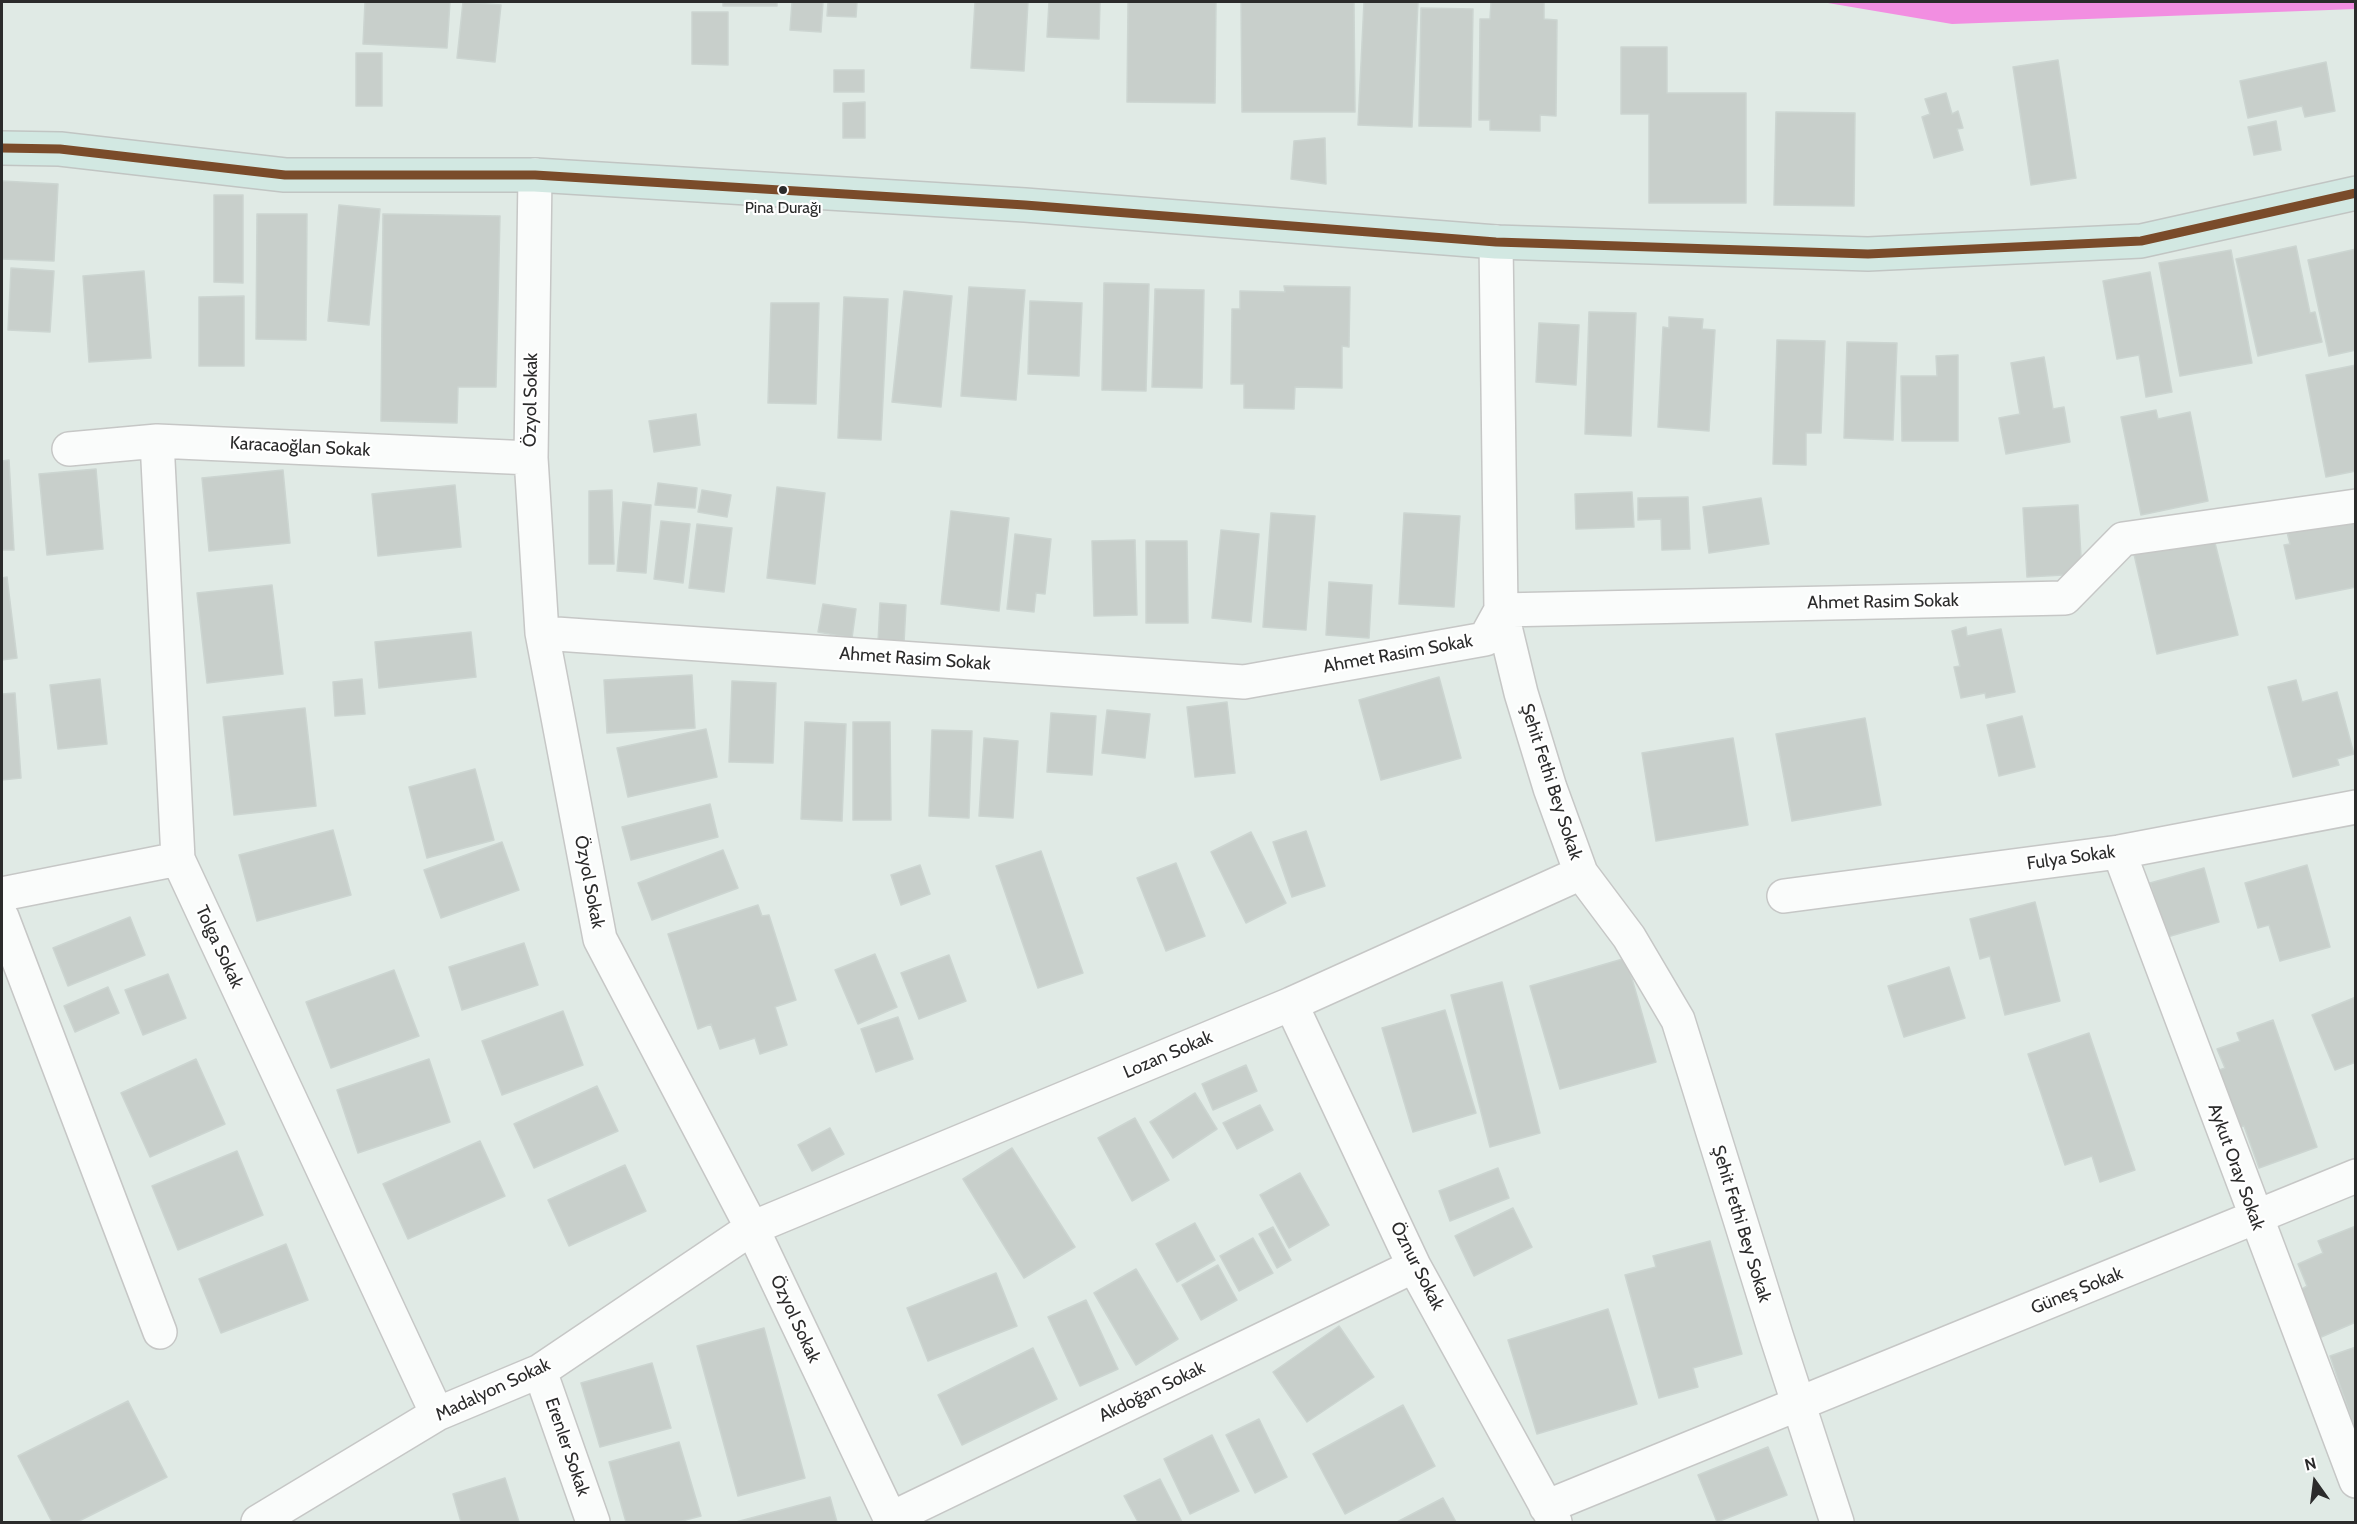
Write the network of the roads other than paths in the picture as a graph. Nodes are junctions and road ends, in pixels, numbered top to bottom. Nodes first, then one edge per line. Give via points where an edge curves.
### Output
1 (2, 148) edge
2 (535, 175) junction
3 (2355, 193) edge
4 (1496, 242) junction
5 (157, 441) junction
6 (69, 449) dead end
7 (531, 458) junction
8 (2355, 506) edge
9 (1501, 610) junction
10 (542, 633) junction
11 (2355, 807) edge
12 (2119, 852) junction
13 (178, 859) junction
14 (1581, 873) junction
15 (2, 894) edge
16 (1784, 896) dead end
17 (2, 917) edge
18 (1291, 1004) junction
19 (2355, 1176) edge
20 (2255, 1218) junction
21 (752, 1227) junction
22 (1414, 1266) junction
23 (160, 1332) dead end
24 (540, 1371) junction
25 (1798, 1404) junction
26 (437, 1414) junction
27 (2355, 1481) edge
28 (1551, 1515) edge
29 (891, 1521) edge
30 (258, 1522) edge
31 (593, 1522) edge
32 (1837, 1522) edge

1 - 2 main road via 60,149 285,175
2 - 4 main road via 1025,205
2 - 7 street, Özyol Sokak
3 - 4 main road via 2141,241 1868,254
4 - 9 street, Şehit Fethi Bey Sokak
5 - 6 street, Karacaoğlan Sokak
5 - 7 street, Karacaoğlan Sokak
5 - 13 street, Tolga Sokak
7 - 10 street, Özyol Sokak
8 - 9 street, Ahmet Rasim Sokak via 2123,539 2065,598
9 - 10 street, Ahmet Rasim Sokak via 1485,639 1244,682
9 - 14 street, Şehit Fethi Bey Sokak via 1521,693
10 - 21 street, Özyol Sokak via 600,939
11 - 12 street, Fulya Sokak
12 - 16 street, Fulya Sokak
12 - 20 street, Aykut Oray Sokak
13 - 15 street
13 - 26 street, Tolga Sokak
14 - 18 street, Lozan Sokak
14 - 25 street, Şehit Fethi Bey Sokak via 1629,937 1678,1020
17 - 23 street
18 - 21 street, Lozan Sokak
18 - 22 street, Öznur Sokak
19 - 20 street, Güneş Sokak
20 - 25 street, Güneş Sokak
20 - 27 street, Aykut Oray Sokak
21 - 24 street, Madalyon Sokak
21 - 29 street, Özyol Sokak
22 - 28 street, Öznur Sokak
22 - 29 street, Akdoğan Sokak
24 - 26 street, Madalyon Sokak
24 - 31 street, Erenler Sokak
25 - 28 street, Güneş Sokak
25 - 32 street, Şehit Fethi Bey Sokak
26 - 30 street, Madalyon Sokak

